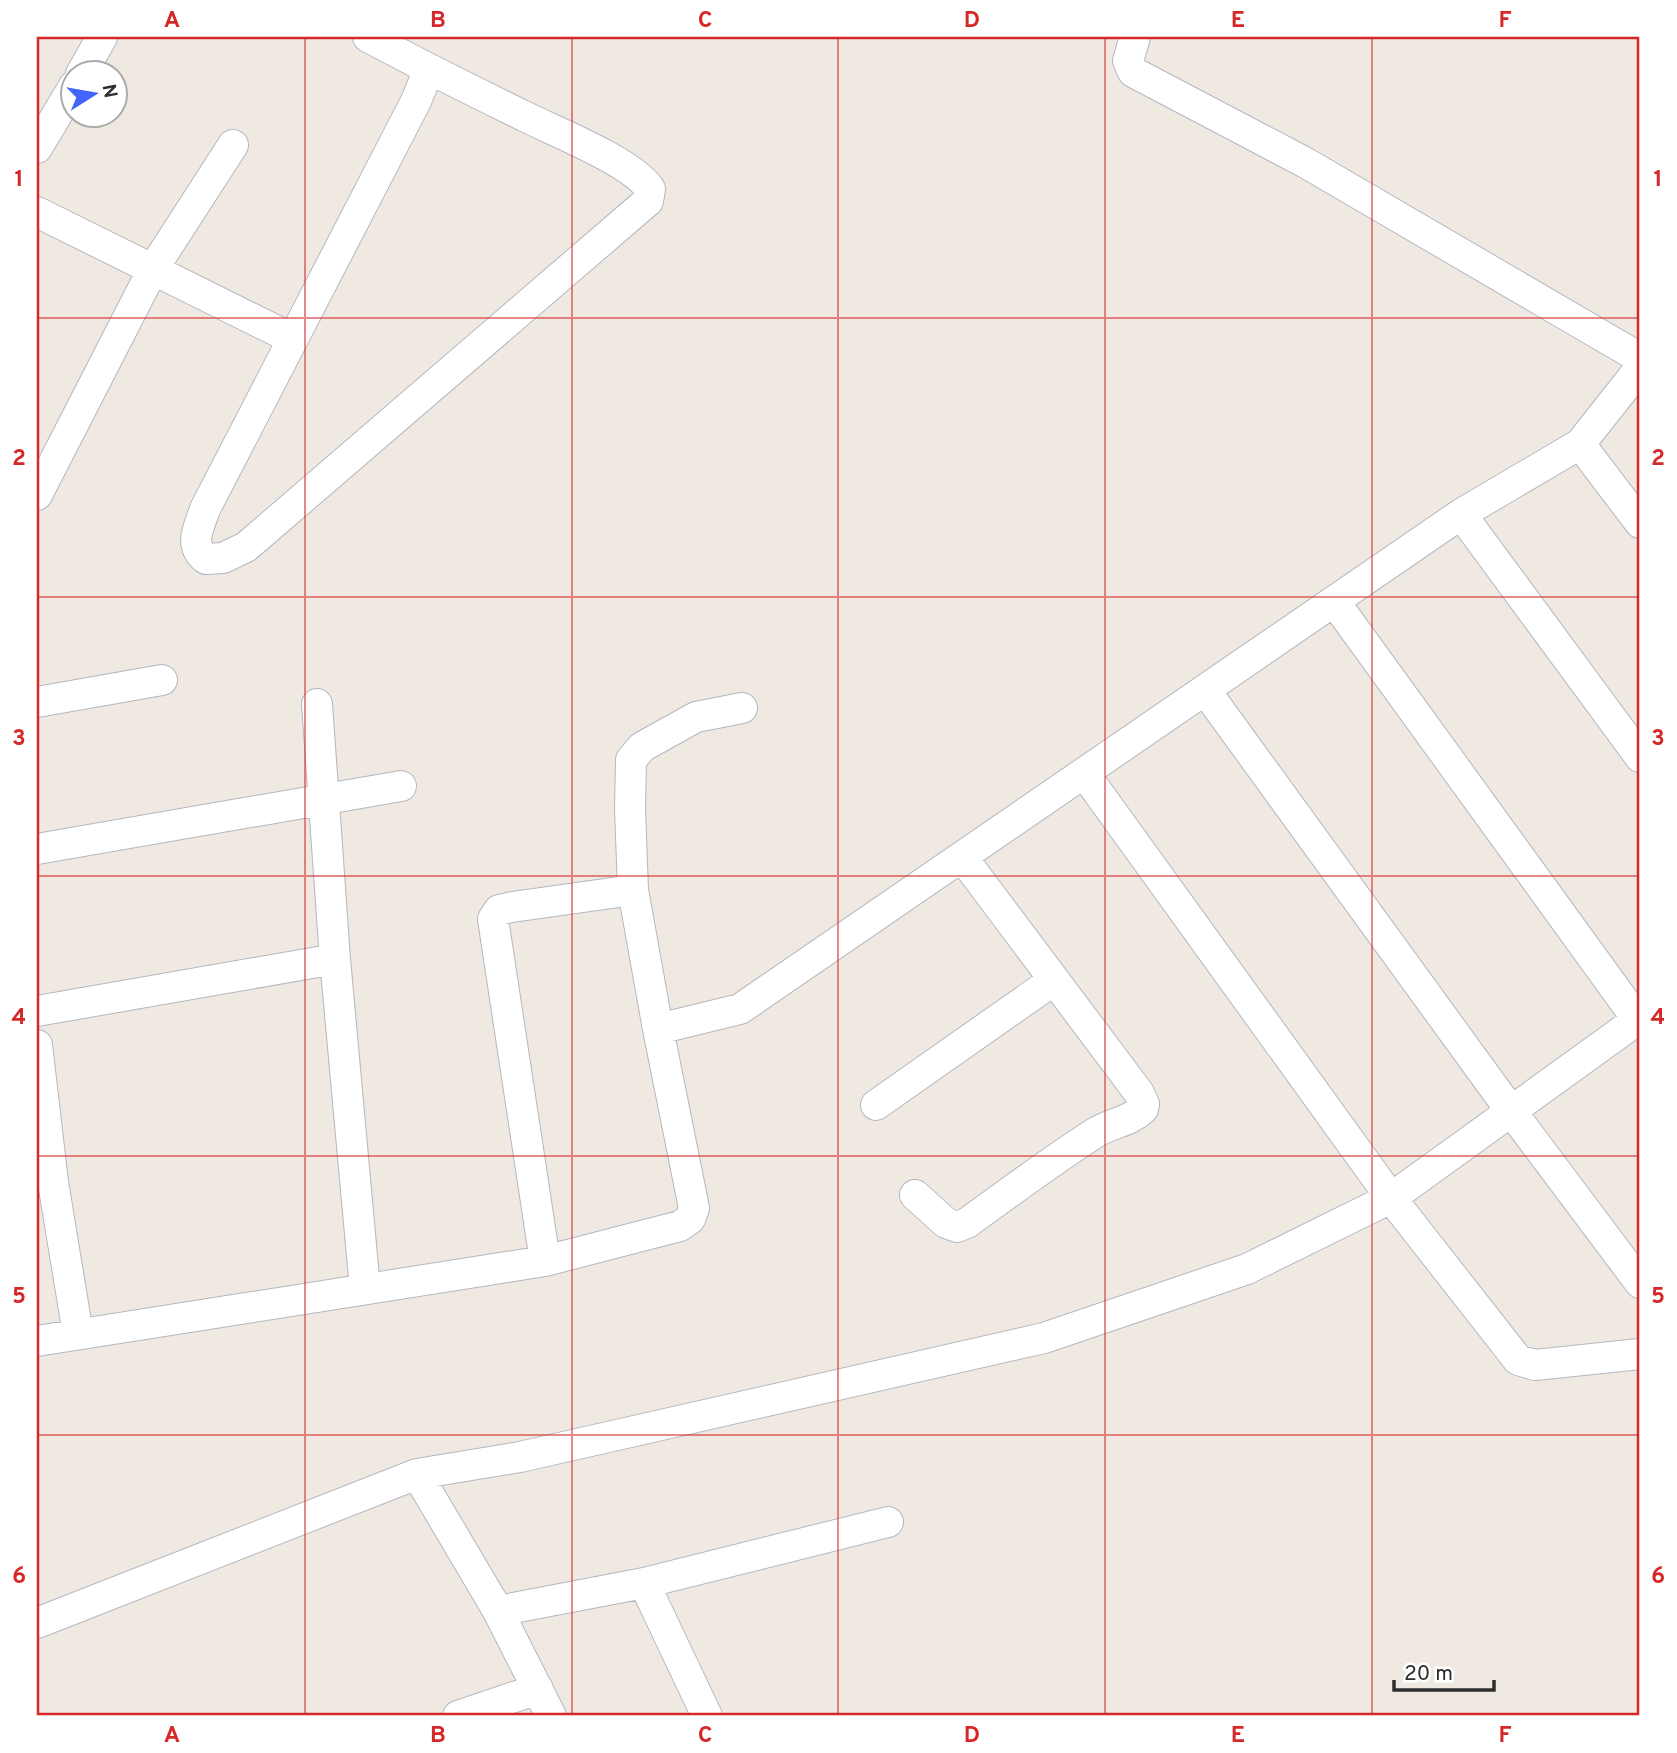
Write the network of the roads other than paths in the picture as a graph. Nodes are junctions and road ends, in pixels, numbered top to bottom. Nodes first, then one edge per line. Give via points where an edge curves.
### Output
1 (102, 37) edge
2 (368, 37) edge
3 (1135, 37) edge
4 (89, 60) edge
5 (429, 69) junction
6 (60, 109) edge
7 (233, 145) dead end
8 (37, 148) edge
9 (37, 212) edge
10 (153, 270) junction
11 (293, 339) junction
12 (1640, 358) edge
13 (1640, 368) edge
14 (1580, 444) junction
15 (37, 495) edge
16 (1461, 514) junction
17 (1640, 523) edge
18 (1334, 601) junction
19 (162, 680) dead end
20 (1205, 690) junction
21 (37, 702) edge
22 (317, 704) dead end
23 (742, 708) dead end
24 (1640, 757) edge
25 (1084, 773) junction
26 (401, 786) dead end
27 (324, 799) junction
28 (37, 849) edge
29 (962, 857) junction
30 (633, 890) junction
31 (335, 959) junction
32 (1054, 980) junction
33 (37, 1011) edge
34 (1639, 1020) edge
35 (658, 1029) junction
36 (37, 1045) edge
37 (876, 1105) dead end
38 (1511, 1111) junction
39 (45, 1183) edge
40 (915, 1195) dead end
41 (1391, 1198) junction
42 (545, 1261) junction
43 (1640, 1283) edge
44 (365, 1289) junction
45 (78, 1335) junction
46 (37, 1341) edge
47 (1640, 1354) edge
48 (417, 1474) junction
49 (888, 1522) dead end
50 (644, 1583) junction
51 (498, 1611) junction
52 (37, 1623) edge
53 (538, 1689) junction
54 (458, 1716) edge
55 (551, 1716) edge
56 (707, 1716) edge

1 - 4 street
2 - 5 street
3 - 12 street via 1128,61 1133,72 1306,163
5 - 11 street
5 - 11 street via 643,178 650,189 648,201 246,547 223,558 206,559 194,541 205,509
6 - 8 street
7 - 10 street
9 - 10 street
10 - 11 street
10 - 15 street
13 - 14 street
14 - 16 street
14 - 17 street
16 - 18 street
16 - 24 street
18 - 20 street
18 - 34 street
19 - 21 street
20 - 25 street
20 - 38 street
22 - 27 street
23 - 30 street via 696,718 642,747 631,760
25 - 29 street
25 - 41 street
26 - 27 street
27 - 28 street
27 - 31 street
29 - 32 street
29 - 35 street via 740,1009
30 - 35 street
30 - 42 street via 512,906 499,910 493,919
31 - 33 street
31 - 44 street
32 - 37 street
32 - 40 street via 1139,1093 1143,1110 1091,1135 957,1227
34 - 38 street
35 - 42 street via 694,1208 690,1219 680,1226
36 - 39 street
38 - 41 street
38 - 43 street
39 - 45 street
41 - 47 street via 1518,1360 1535,1365
41 - 48 street via 1247,1269 1044,1338 520,1457
42 - 44 street
44 - 45 street
45 - 46 street
48 - 51 street
48 - 52 street
49 - 50 street
50 - 51 street
50 - 56 street
51 - 53 street
53 - 54 street
53 - 55 street

